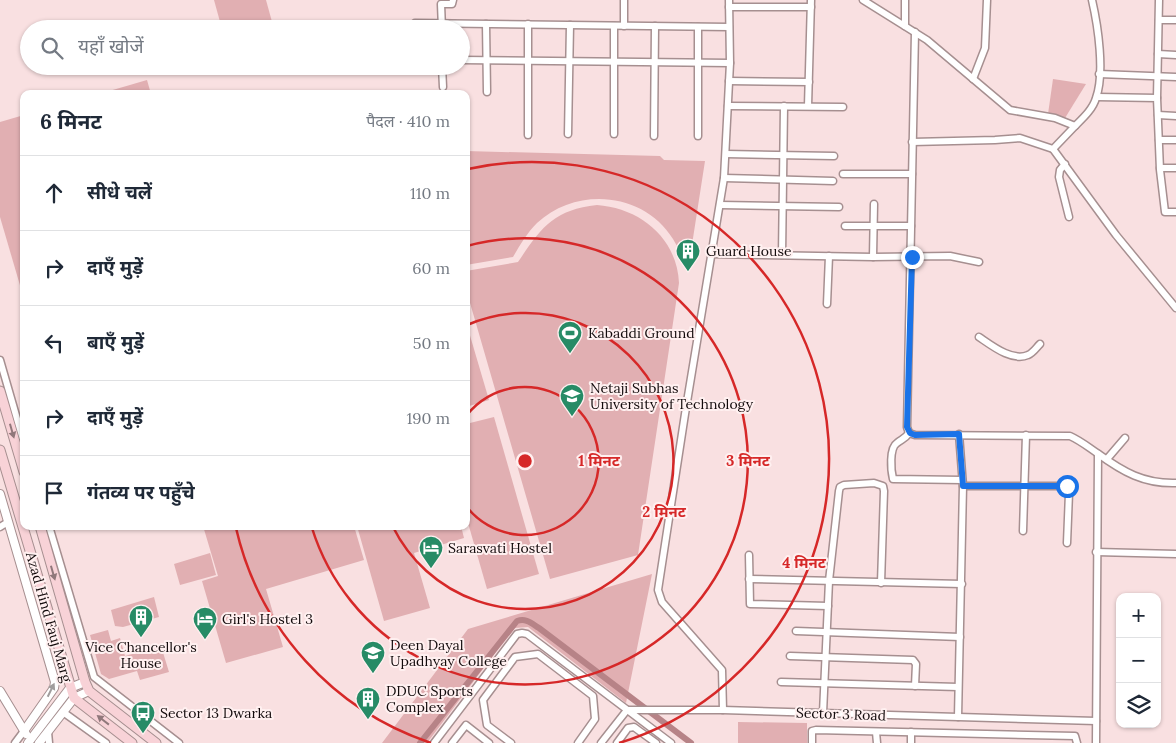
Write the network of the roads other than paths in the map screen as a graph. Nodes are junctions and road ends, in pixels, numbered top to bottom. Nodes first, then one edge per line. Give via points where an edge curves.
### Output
1 (453, 0) edge
2 (624, 0) edge
3 (863, 0) edge
4 (905, 0) edge
5 (987, 0) edge
6 (1092, 0) edge
7 (1159, 0) edge
8 (729, 3) edge
9 (811, 4) edge
10 (442, 20) edge
11 (1158, 20) junction
12 (1176, 20) edge
13 (486, 24) junction
14 (528, 24) junction
15 (470, 25) edge
16 (570, 25) junction
17 (614, 26) junction
18 (624, 26) junction
19 (655, 26) junction
20 (905, 26) junction
21 (698, 27) junction
22 (729, 27) junction
23 (915, 32) junction
24 (1158, 54) junction
25 (1176, 55) edge
26 (470, 60) edge
27 (486, 61) junction
28 (528, 62) junction
29 (570, 63) junction
30 (614, 63) junction
31 (655, 63) junction
32 (698, 63) junction
33 (730, 63) junction
34 (1099, 74) junction
35 (442, 75) edge
36 (1158, 76) junction
37 (1176, 77) edge
38 (973, 79) junction
39 (729, 81) junction
40 (809, 82) junction
41 (443, 87) dead end
42 (487, 92) dead end
43 (1097, 97) junction
44 (1157, 98) junction
45 (728, 106) junction
46 (784, 106) junction
47 (808, 106) junction
48 (843, 107) dead end
49 (1158, 115) junction
50 (1176, 116) edge
51 (1075, 126) junction
52 (568, 134) dead end
53 (614, 134) dead end
54 (528, 135) dead end
55 (654, 136) dead end
56 (698, 136) dead end
57 (1159, 140) junction
58 (1176, 140) edge
59 (912, 142) junction
60 (1053, 149) junction
61 (726, 154) junction
62 (783, 155) junction
63 (834, 156) dead end
64 (1065, 164) junction
65 (1160, 168) junction
66 (1176, 168) edge
67 (843, 174) dead end
68 (912, 174) junction
69 (724, 178) junction
70 (783, 180) junction
71 (833, 181) dead end
72 (874, 204) dead end
73 (720, 205) junction
74 (783, 206) junction
75 (839, 207) dead end
76 (1176, 212) edge
77 (1069, 217) dead end
78 (845, 226) dead end
79 (873, 226) junction
80 (911, 226) junction
81 (711, 254) junction
82 (782, 255) junction
83 (829, 256) junction
84 (873, 257) junction
85 (912, 257) junction
86 (979, 262) dead end
87 (827, 304) dead end
88 (1176, 308) edge
89 (979, 337) dead end
90 (1040, 344) dead end
91 (0, 360) edge
92 (0, 391) edge
93 (20, 429) edge
94 (910, 433) junction
95 (959, 434) junction
96 (1026, 435) junction
97 (1125, 438) dead end
98 (0, 450) edge
99 (1098, 454) junction
100 (20, 458) edge
101 (1106, 459) junction
102 (963, 483) junction
103 (1176, 483) edge
104 (1024, 486) junction
105 (0, 494) edge
106 (20, 518) edge
107 (8, 522) junction
108 (0, 527) edge
109 (24, 530) edge
110 (41, 530) edge
111 (49, 530) edge
112 (1023, 531) dead end
113 (1067, 543) dead end
114 (1096, 552) junction
115 (1176, 554) edge
116 (749, 555) dead end
117 (749, 579) junction
118 (829, 581) junction
119 (881, 583) junction
120 (962, 584) junction
121 (828, 606) junction
122 (796, 631) dead end
123 (826, 632) junction
124 (960, 638) junction
125 (790, 656) dead end
126 (826, 657) junction
127 (85, 682) junction
128 (781, 682) dead end
129 (824, 683) junction
130 (914, 686) junction
131 (958, 687) junction
132 (70, 688) junction
133 (89, 691) junction
134 (0, 692) edge
135 (74, 698) junction
136 (627, 710) junction
137 (723, 710) junction
138 (63, 712) junction
139 (823, 713) junction
140 (958, 717) junction
141 (1096, 721) junction
142 (24, 731) junction
143 (48, 732) junction
144 (876, 732) junction
145 (911, 732) junction
146 (29, 741) edge
147 (579, 742) edge
148 (15, 743) edge
149 (40, 743) edge
150 (49, 743) edge
151 (106, 743) edge
152 (132, 743) edge
153 (156, 743) edge
154 (179, 743) edge
155 (434, 743) edge
156 (452, 743) edge
157 (489, 743) edge
158 (511, 743) edge
159 (602, 743) edge
160 (617, 743) edge
161 (656, 743) edge
162 (671, 743) edge
163 (812, 743) edge
164 (877, 743) edge
165 (911, 743) edge
166 (1077, 743) edge
167 (1096, 743) edge

1 - 10 street via 452,4 441,4
2 - 18 street
3 - 20 street
4 - 20 street
5 - 38 street via 985,48
6 - 34 street via 1100,48
7 - 11 street
8 - 9 street
8 - 22 street
9 - 40 street
11 - 12 street
11 - 24 street
13 - 14 street
13 - 15 street
13 - 27 street
14 - 16 street
14 - 28 street
16 - 17 street
16 - 29 street
17 - 18 street
17 - 30 street
18 - 19 street
19 - 21 street
19 - 31 street
20 - 23 street
21 - 22 street
21 - 32 street
22 - 33 street
23 - 38 street
23 - 59 street
24 - 25 street
24 - 36 street
26 - 27 street
27 - 28 street
27 - 42 street
28 - 29 street
28 - 54 street
29 - 30 street
29 - 52 street
30 - 31 street
30 - 53 street
31 - 32 street
31 - 55 street
32 - 33 street
32 - 56 street
33 - 39 street
34 - 36 street
34 - 43 street
35 - 41 street
36 - 37 street
36 - 44 street
38 - 51 street via 1010,110 1055,118
39 - 40 street
39 - 45 street
40 - 47 street
43 - 44 street
43 - 51 street
44 - 49 street
45 - 46 street
45 - 61 street
46 - 47 street
46 - 62 street
47 - 48 street
49 - 50 street
49 - 57 street
51 - 60 street
57 - 58 street
57 - 65 street
59 - 60 street via 1020,138
59 - 68 street
60 - 64 street
61 - 62 street
61 - 69 street
62 - 63 street
62 - 70 street
64 - 77 street via 1059,177
64 - 88 street via 1116,235
65 - 66 street
65 - 76 street via 1165,212
67 - 68 street
68 - 80 street
69 - 70 street
69 - 73 street
70 - 71 street
70 - 74 street
72 - 79 street
73 - 74 street
73 - 81 street
74 - 75 street
74 - 82 street
78 - 79 street
79 - 80 street
79 - 84 street
80 - 85 street
81 - 82 street
81 - 137 street via 658,590 662,602 722,670
82 - 83 street
83 - 84 street
83 - 87 street
84 - 85 street
85 - 86 street via 950,256
85 - 94 street via 907,427
89 - 90 street via 1004,352 1019,356 1026,356
91 - 93 street
92 -> 100 main road
94 - 95 street
94 - 102 street via 892,448 893,479
95 - 96 street
95 - 102 street
96 - 99 street via 1070,436
96 - 104 street
97 - 101 street
98 - 106 main road, Azad Hind Fauj Marg
99 - 101 street
99 - 114 street
101 - 103 street via 1139,478
102 - 104 street
102 - 120 street
104 - 112 street
104 - 113 street via 1067,486
105 - 107 street
107 - 108 street
142 -> 107 street via 54,688 54,682
109 - 132 main road, Azad Hind Fauj Marg
110 -> 127 main road, Azad Hind Fauj Marg
111 - 154 street via 94,677
114 - 115 street
114 - 141 street
116 - 117 street
117 - 118 street
117 - 121 street via 750,604
118 - 119 street
118 - 119 street via 840,487 844,484 874,483 882,486 884,491
118 - 121 street
119 - 120 street
120 - 124 street
121 - 123 street
122 - 123 street
123 - 124 street
123 - 126 street
124 - 131 street
125 - 126 street
126 - 129 street
126 - 130 street via 914,660
127 - 132 street
127 - 133 main road, Azad Hind Fauj Marg
128 - 129 street
129 - 130 street
129 - 139 street
130 - 131 street
131 - 140 street
132 - 135 main road, Azad Hind Fauj Marg
132 - 146 street
133 - 135 street
133 - 153 main road
134 - 142 street
135 - 138 street
152 -> 135 main road
136 - 137 street, Sector 3 Road
136 - 155 street via 522,633 517,634
136 - 159 street
136 - 162 street
137 - 139 street, Sector 3 Road
138 - 143 street
138 - 151 street
139 - 140 street, Sector 3 Road
140 - 141 street, Sector 3 Road
141 - 167 street
142 - 146 street
142 - 148 street
143 - 149 street
143 - 150 street
144 - 145 street
144 - 163 street via 816,730 811,734
144 - 164 street
145 - 165 street
145 - 166 street via 1075,736
147 - 158 street via 596,719 593,696 538,654 515,657 483,700 487,725
156 - 157 street via 466,725
160 - 161 street via 628,728 634,727

